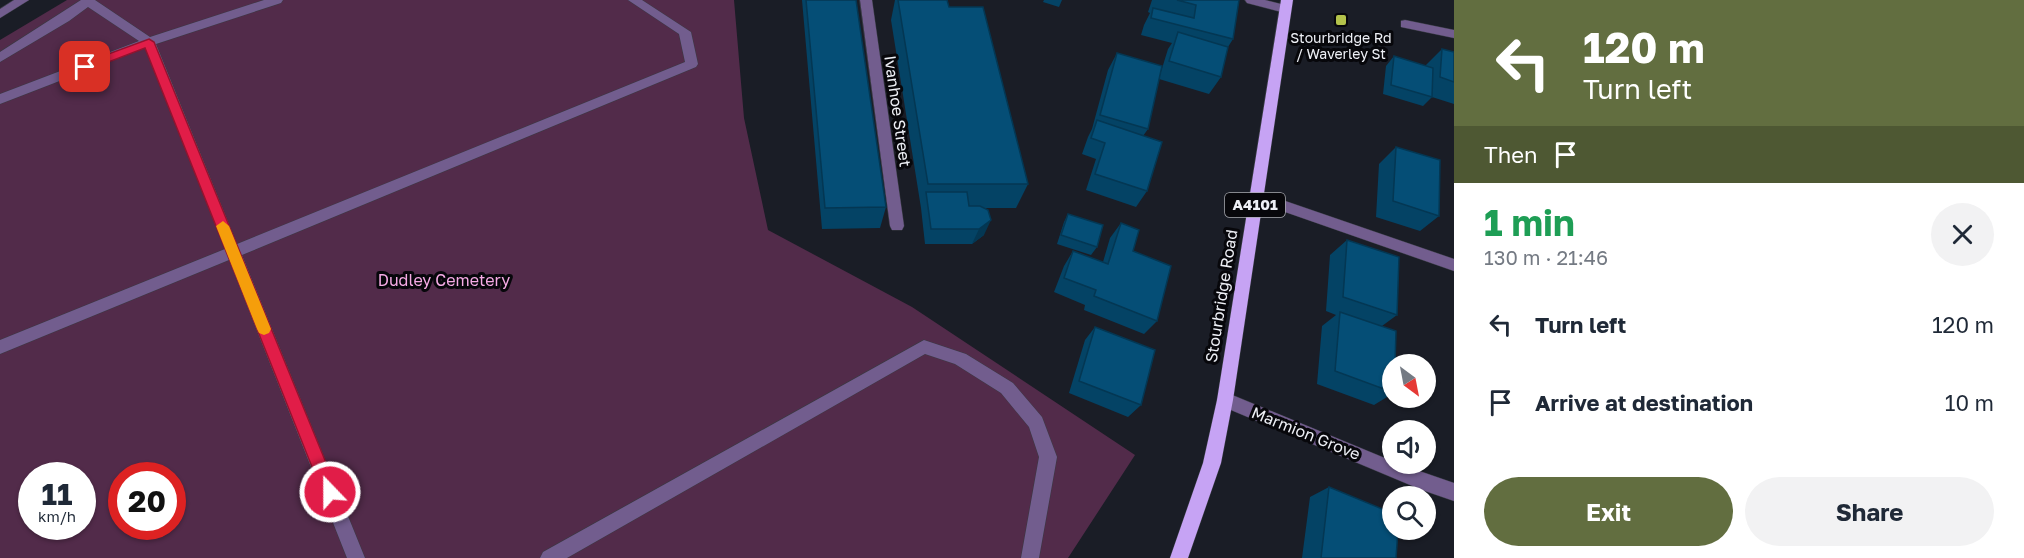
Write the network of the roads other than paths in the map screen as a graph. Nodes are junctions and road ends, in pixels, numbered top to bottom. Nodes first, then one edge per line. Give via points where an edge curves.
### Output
1 (23, 0) edge
2 (277, 0) edge
3 (634, 0) edge
4 (866, 0) edge
5 (1251, 0) edge
6 (88, 1) edge
7 (1286, 5) edge
8 (0, 14) edge
9 (1405, 24) dead end
10 (1454, 34) edge
11 (149, 42) junction
12 (0, 58) edge
13 (0, 99) edge
14 (1256, 196) junction
15 (897, 226) dead end
16 (233, 252) junction
17 (1454, 265) edge
18 (0, 347) edge
19 (1225, 400) junction
20 (1454, 492) edge
21 (356, 558) edge
22 (549, 558) edge
23 (1030, 558) edge
24 (1179, 558) edge

1 - 8 street
2 - 11 street
3 - 16 street via 685,32 692,64
4 - 15 street, Ivanhoe Street
5 - 7 street
6 - 11 street
6 - 12 street
7 - 14 main road, Stourbridge Road / A4101
9 - 10 street
11 - 13 street
11 - 16 street
14 - 17 street
14 - 19 main road, Stourbridge Road / A4101
16 - 18 street
16 - 21 street
19 - 20 street, Marmion Grove
19 - 24 main road, Stourbridge Road / A4101 via 1212,463
22 - 23 street via 924,347 960,359 1007,388 1036,423 1048,457

